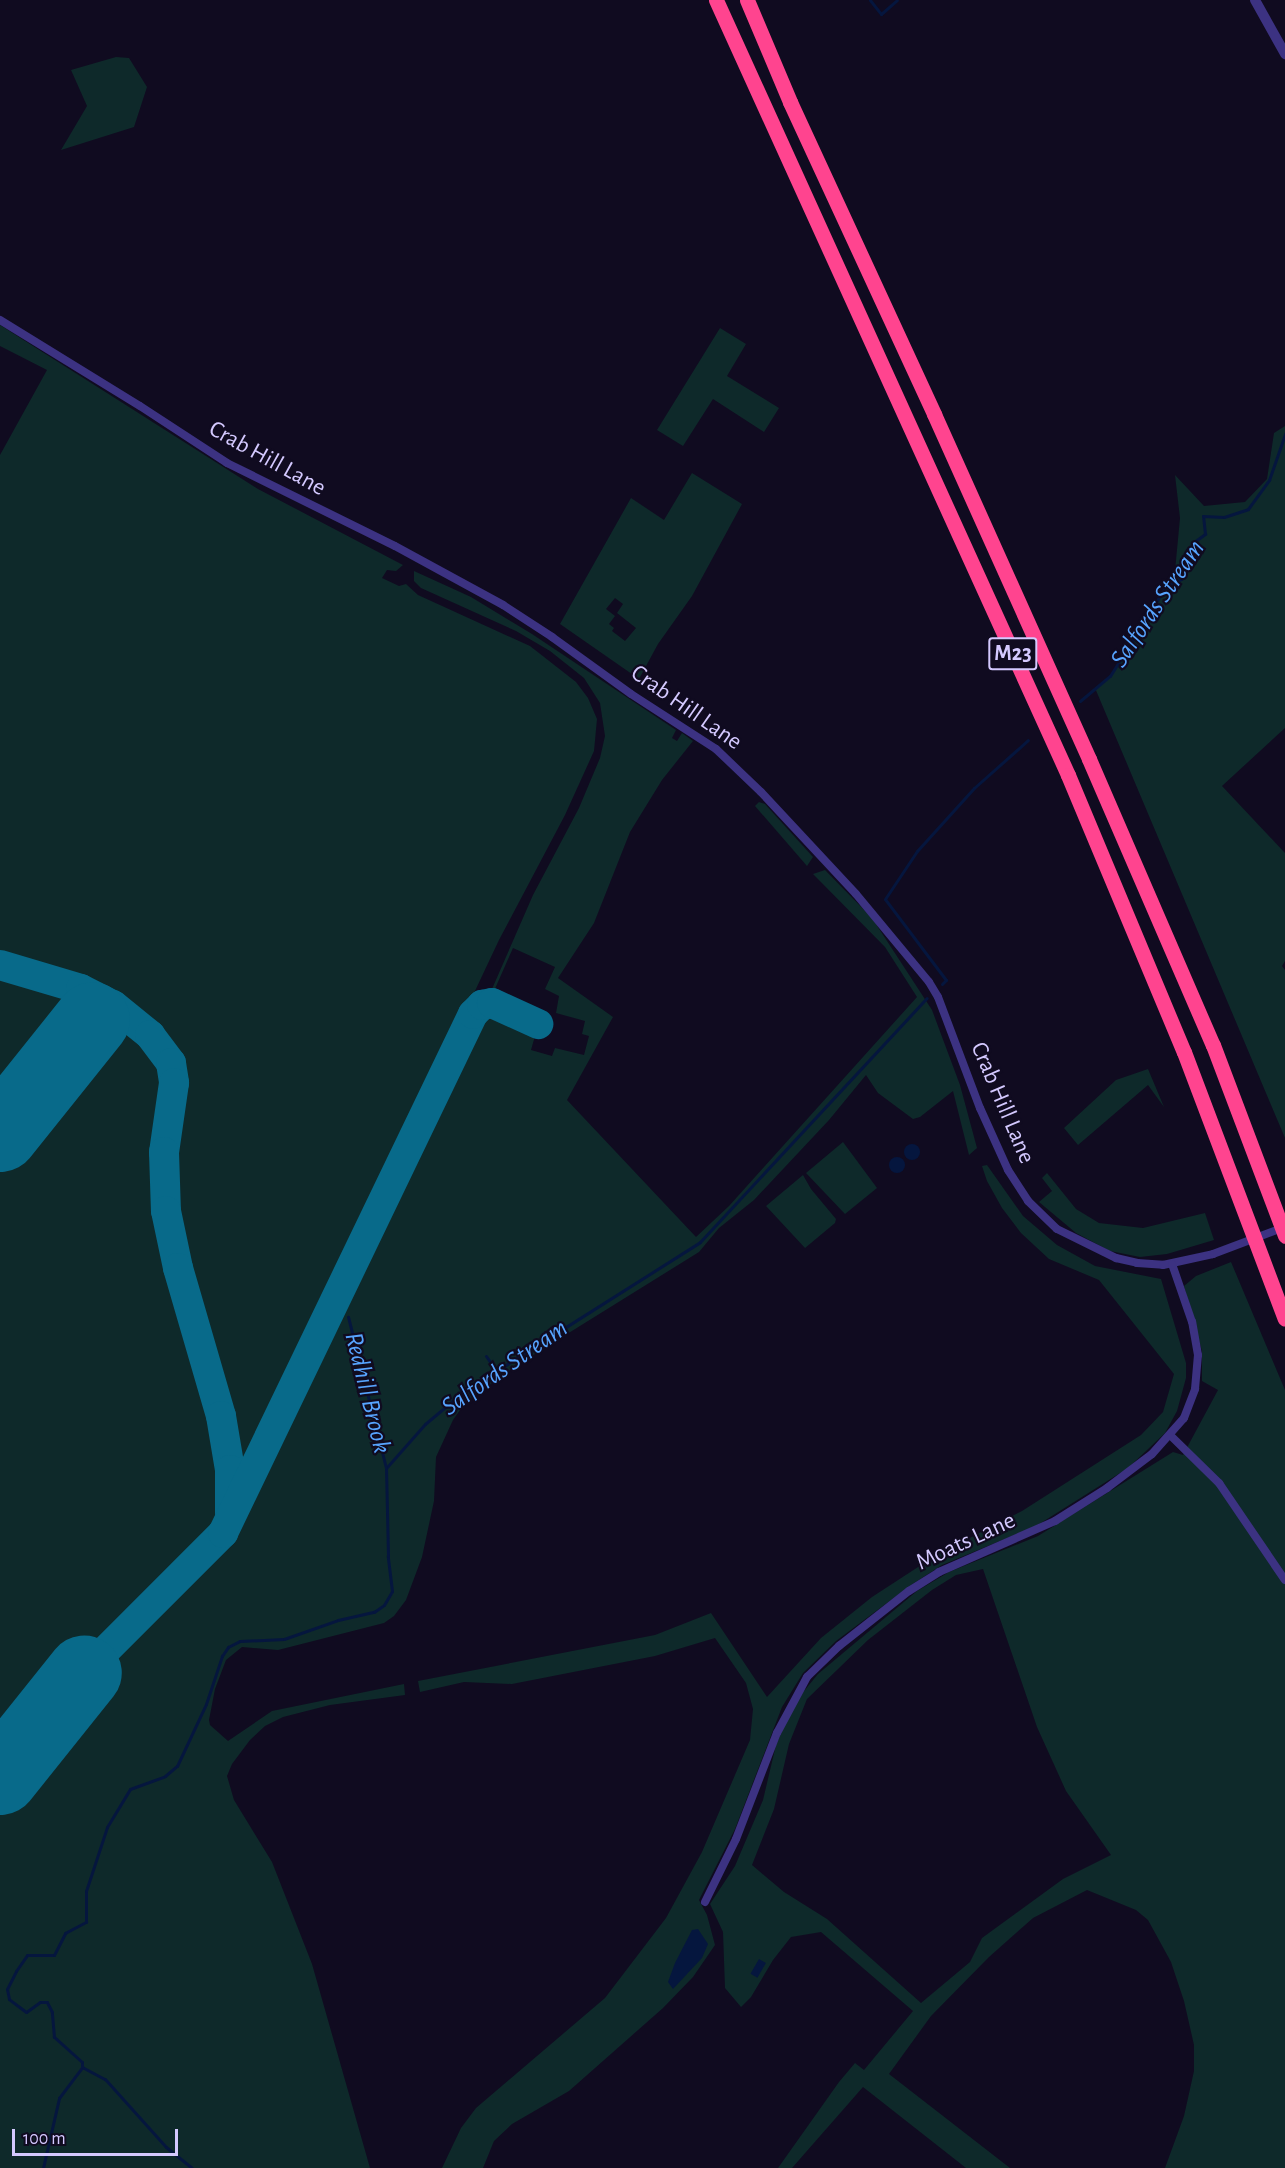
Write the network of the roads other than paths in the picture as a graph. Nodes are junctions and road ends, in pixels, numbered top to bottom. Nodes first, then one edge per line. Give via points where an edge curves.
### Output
1 (716, 0) edge
2 (747, 0) edge
3 (1255, 0) edge
4 (1285, 54) edge
5 (0, 320) edge
6 (1285, 1227) edge
7 (1285, 1236) edge
8 (1172, 1264) junction
9 (1285, 1319) edge
10 (1170, 1435) junction
11 (1285, 1580) edge
12 (705, 1902) dead end

1 - 9 highway, M23 via 1068,775 1184,1052
2 - 7 highway, M23 via 1214,1045
3 - 4 street
5 - 8 street, Crab Hill Lane via 227,463 395,546 503,605 716,749 856,894 933,987 1008,1170 1033,1207 1057,1229 1100,1252 1137,1263
6 - 8 street, Crab Hill Lane via 1225,1251
8 - 10 street, Moats Lane via 1192,1322 1198,1364 1191,1402
10 - 11 street via 1219,1483
10 - 12 street, Moats Lane via 1107,1488 1055,1521 939,1572 909,1591 839,1646 807,1677 777,1733 736,1839

